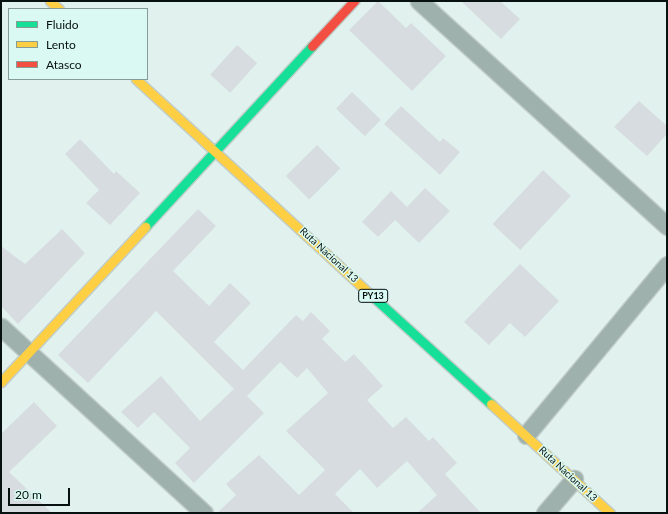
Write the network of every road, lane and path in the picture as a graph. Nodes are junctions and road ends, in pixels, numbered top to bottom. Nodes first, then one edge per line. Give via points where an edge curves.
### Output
1 (50, 1) edge
2 (354, 1) edge
3 (419, 1) edge
4 (58, 8) edge
5 (137, 80) edge
6 (216, 151) junction
7 (667, 226) edge
8 (667, 266) edge
9 (1, 327) edge
10 (30, 351) junction
11 (1, 382) edge
12 (526, 436) junction
13 (574, 480) junction
14 (204, 513) edge
15 (545, 513) edge
16 (610, 513) edge

1 - 4 main road
2 - 6 main road
3 - 7 street
5 - 6 main road, Ruta Nacional 13 / PY13
6 - 10 main road
6 - 12 main road, Ruta Nacional 13 / PY13
8 - 12 street
9 - 10 street
10 - 11 main road
10 - 14 street
12 - 13 main road, Ruta Nacional 13 / PY13
13 - 15 street
13 - 16 main road, Ruta Nacional 13 / PY13

